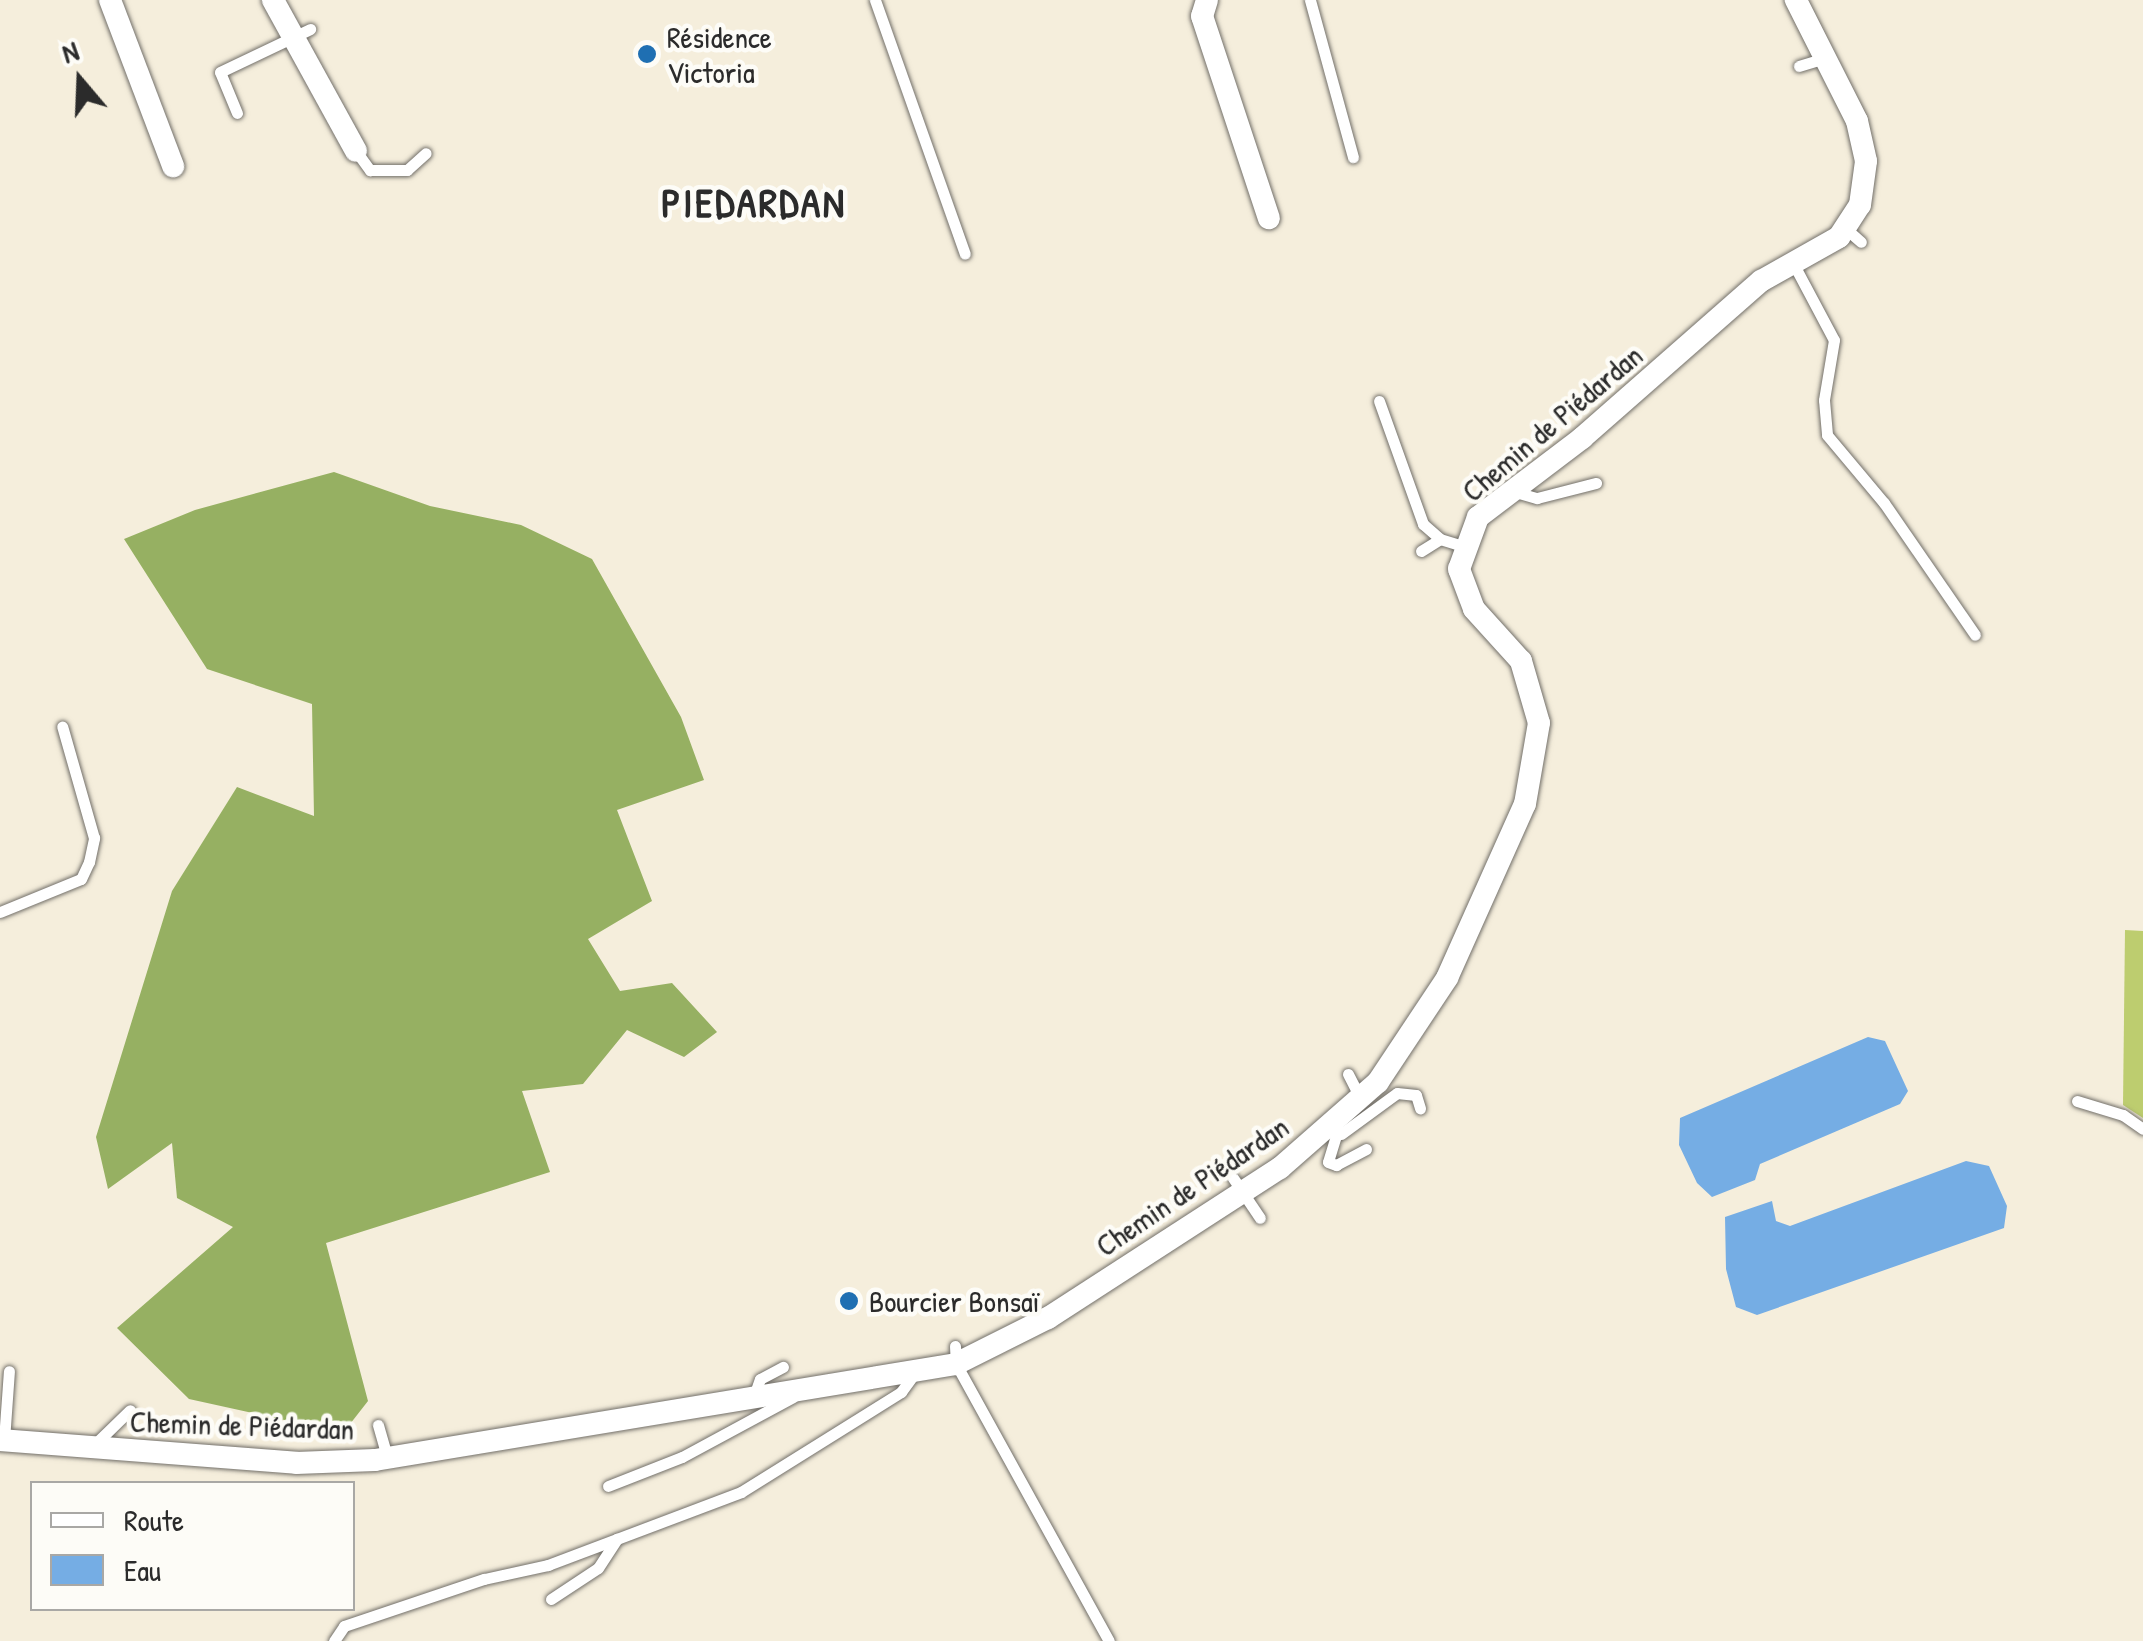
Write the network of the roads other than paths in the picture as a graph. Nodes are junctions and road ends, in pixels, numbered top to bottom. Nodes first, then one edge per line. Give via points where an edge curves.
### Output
1 (110, 0) edge
2 (273, 0) edge
3 (875, 0) edge
4 (1207, 0) edge
5 (1310, 0) edge
6 (1796, 0) edge
7 (301, 30) junction
8 (1825, 58) junction
9 (1799, 66) dead end
10 (237, 114) dead end
11 (356, 152) joint
12 (426, 152) dead end
13 (1353, 158) dead end
14 (173, 166) dead end
15 (1269, 218) dead end
16 (965, 254) dead end
17 (1793, 263) junction
18 (1379, 401) dead end
19 (1596, 482) dead end
20 (1512, 491) junction
21 (1440, 538) junction
22 (1467, 547) junction
23 (1421, 551) dead end
24 (1976, 635) dead end
25 (62, 726) dead end
26 (0, 912) edge
27 (1348, 1074) dead end
28 (1360, 1098) junction
29 (2077, 1101) dead end
30 (1420, 1108) dead end
31 (1337, 1128) junction
32 (2143, 1129) edge
33 (1366, 1149) dead end
34 (1239, 1184) junction
35 (1260, 1218) dead end
36 (956, 1355) junction
37 (784, 1368) dead end
38 (9, 1371) dead end
39 (916, 1371) junction
40 (800, 1391) junction
41 (753, 1399) junction
42 (130, 1410) dead end
43 (378, 1425) dead end
44 (2, 1440) edge
45 (92, 1448) junction
46 (388, 1458) junction
47 (608, 1486) dead end
48 (617, 1539) junction
49 (552, 1599) dead end
50 (334, 1641) edge
51 (1109, 1641) edge

1 - 14 street
2 - 7 street
3 - 16 lane
4 - 15 street via 1202,16
5 - 13 lane
6 - 8 street, Chemin de Piédardan
7 - 10 lane via 220,72
7 - 11 street
8 - 9 lane
8 - 17 street, Chemin de Piédardan via 1858,121 1866,161 1860,206 1853,235
11 - 12 lane via 370,170 407,170
17 - 20 street, Chemin de Piédardan via 1761,281
17 - 24 lane via 1834,340 1824,400 1828,435 1884,502
18 - 21 lane via 1423,524
19 - 20 lane via 1537,498
20 - 22 street, Chemin de Piédardan via 1478,517
21 - 22 lane
21 - 23 lane
22 - 28 street, Chemin de Piédardan via 1459,569 1474,609 1521,661 1545,719 1525,804 1447,978 1378,1082
25 - 26 lane via 94,838 90,862 81,879
27 - 28 lane
28 - 31 street, Chemin de Piédardan
29 - 32 lane via 2123,1114
30 - 31 lane via 1416,1095 1397,1093
31 - 33 lane via 1328,1162 1336,1165
31 - 34 street, Chemin de Piédardan
34 - 35 lane
34 - 36 street, Chemin de Piédardan via 1048,1318
36 - 39 street, Chemin de Piédardan
36 - 51 lane
37 - 41 lane via 760,1379
38 - 44 lane
39 - 40 street, Chemin de Piédardan
39 - 48 lane via 901,1392 741,1492
40 - 41 street, Chemin de Piédardan
40 - 47 lane via 682,1457
41 - 46 street, Chemin de Piédardan
42 - 45 lane
43 - 46 lane
44 - 45 street, Chemin de Piédardan
45 - 46 street, Chemin de Piédardan via 296,1464
48 - 49 lane via 598,1568
48 - 50 lane via 344,1626

